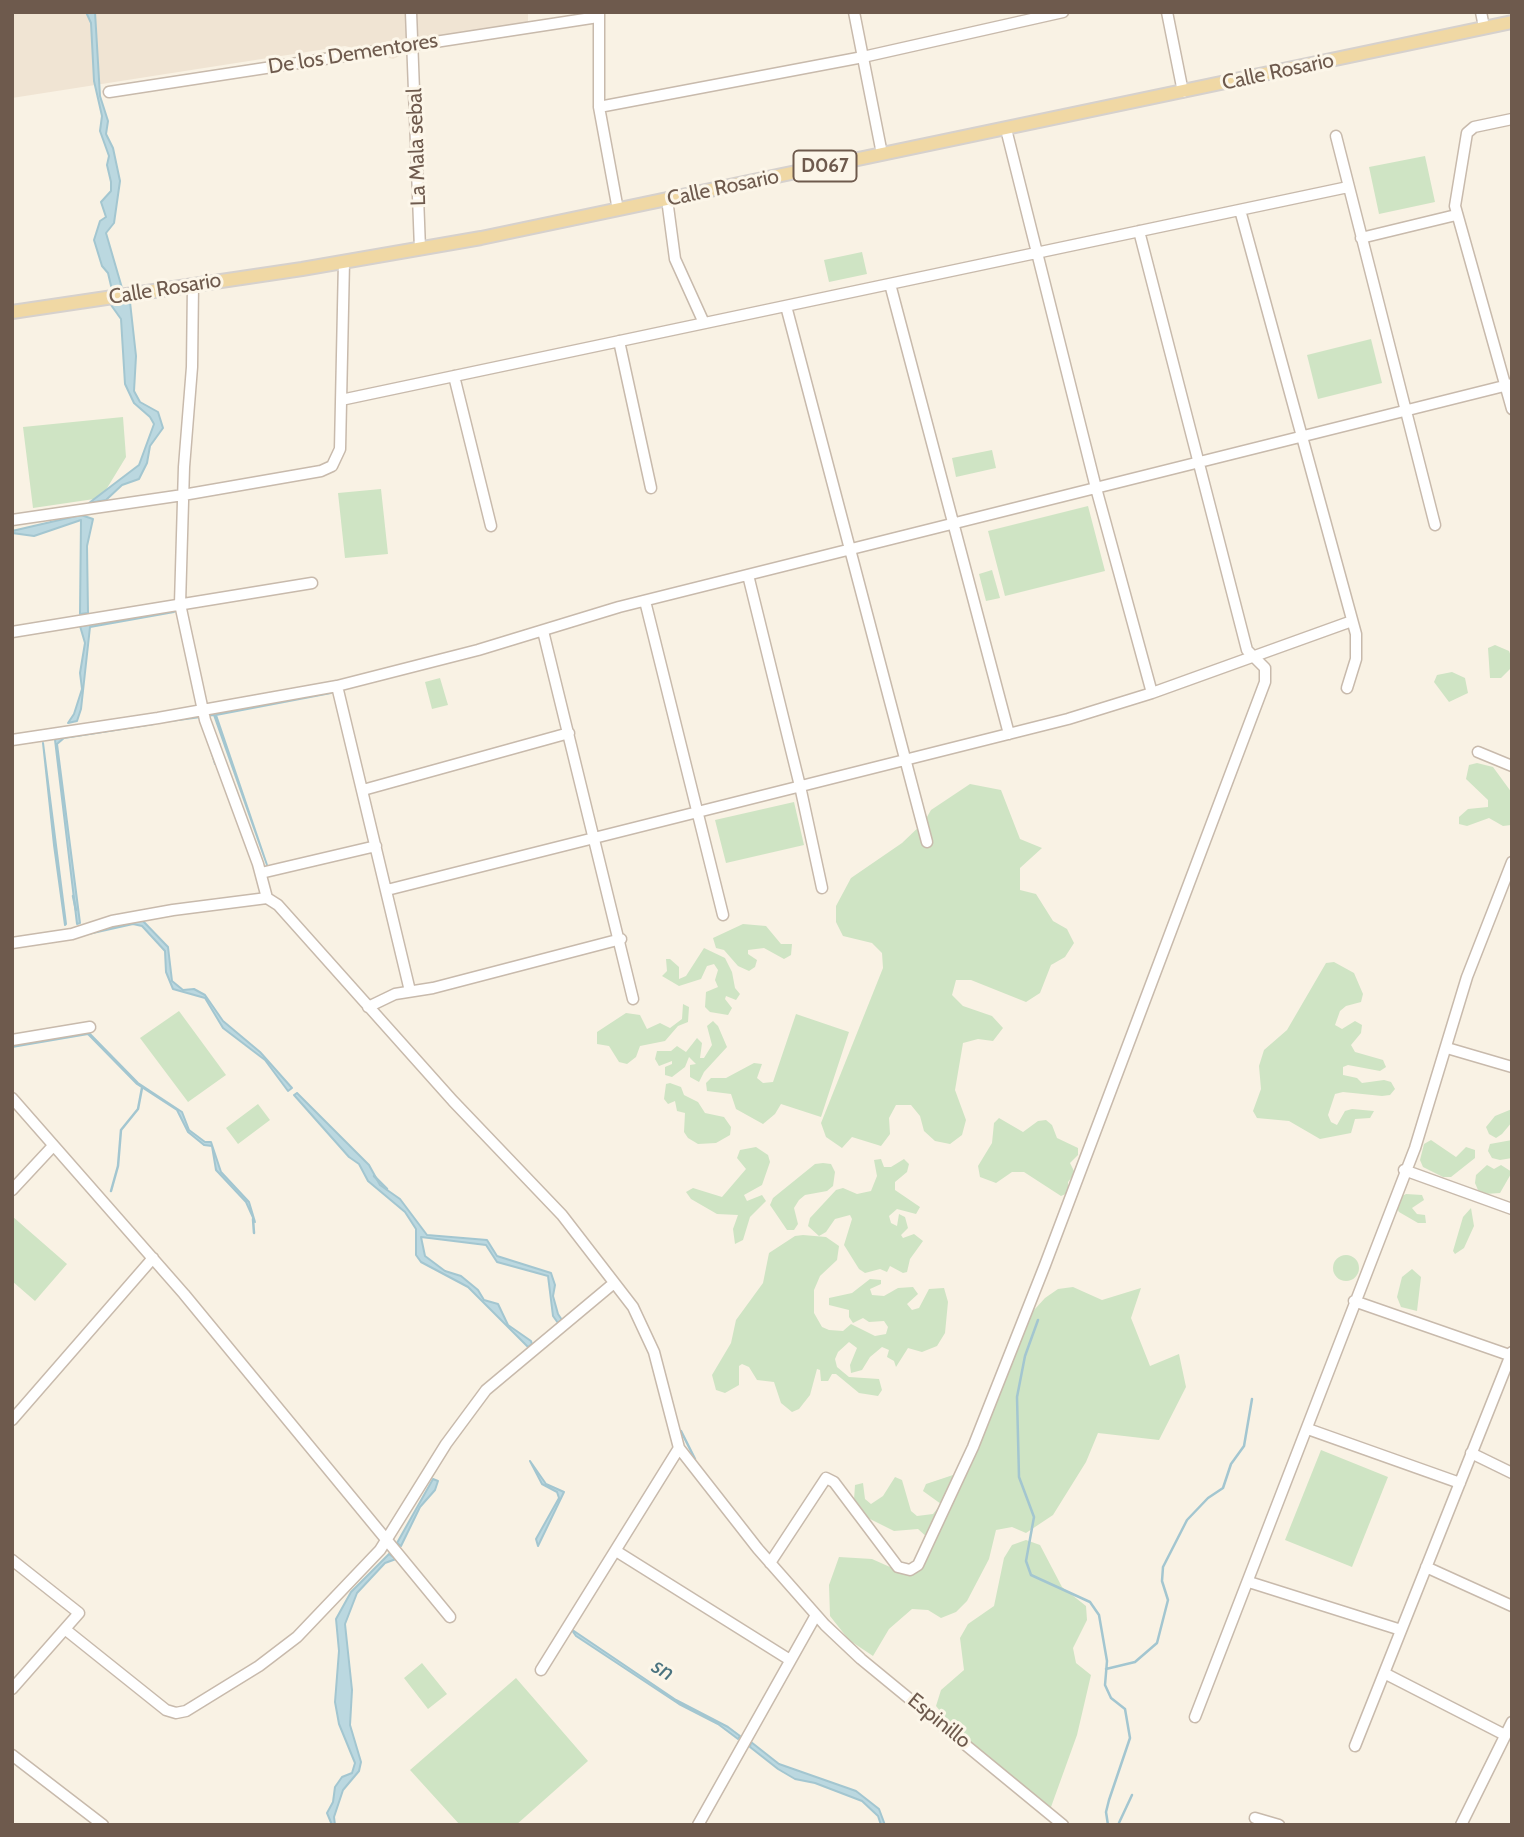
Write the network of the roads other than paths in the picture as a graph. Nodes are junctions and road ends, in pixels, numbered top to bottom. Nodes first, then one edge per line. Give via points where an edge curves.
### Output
1 (411, 12) edge
2 (854, 12) edge
3 (1063, 12) edge
4 (1167, 12) edge
5 (1481, 12) edge
6 (599, 15) edge
7 (1512, 22) edge
8 (1485, 27) junction
9 (414, 44) junction
10 (863, 57) junction
11 (109, 92) dead end
12 (1183, 92) junction
13 (599, 107) junction
14 (1512, 119) edge
15 (1006, 129) junction
16 (1336, 136) dead end
17 (882, 154) junction
18 (1348, 187) junction
19 (667, 199) junction
20 (618, 210) junction
21 (1240, 210) junction
22 (1456, 215) junction
23 (1139, 231) junction
24 (1361, 238) junction
25 (420, 249) junction
26 (1036, 253) junction
27 (344, 261) junction
28 (890, 284) junction
29 (193, 285) junction
30 (786, 306) junction
31 (12, 312) edge
32 (704, 323) junction
33 (619, 341) junction
34 (454, 376) junction
35 (1508, 384) edge
36 (341, 400) junction
37 (1512, 409) edge
38 (1403, 410) junction
39 (1302, 436) junction
40 (1199, 462) junction
41 (651, 488) dead end
42 (1096, 488) junction
43 (183, 495) junction
44 (12, 520) edge
45 (953, 523) junction
46 (1435, 525) dead end
47 (491, 526) dead end
48 (850, 550) junction
49 (748, 575) junction
50 (312, 583) dead end
51 (645, 601) junction
52 (180, 604) junction
53 (1352, 621) junction
54 (543, 631) junction
55 (12, 632) edge
56 (1253, 657) junction
57 (337, 686) junction
58 (1346, 688) dead end
59 (1152, 693) junction
60 (203, 711) junction
61 (569, 733) junction
62 (1009, 734) junction
63 (12, 740) edge
64 (1478, 752) dead end
65 (904, 760) junction
66 (1512, 766) edge
67 (800, 786) junction
68 (363, 790) junction
69 (697, 812) junction
70 (596, 838) junction
71 (927, 842) dead end
72 (376, 846) junction
73 (1512, 862) edge
74 (261, 873) junction
75 (822, 888) dead end
76 (387, 890) junction
77 (267, 898) junction
78 (723, 915) dead end
79 (621, 939) junction
80 (12, 943) edge
81 (410, 991) junction
82 (633, 999) dead end
83 (368, 1007) junction
84 (90, 1027) dead end
85 (12, 1040) edge
86 (1447, 1048) junction
87 (1512, 1067) edge
88 (12, 1098) edge
89 (53, 1146) junction
90 (1404, 1170) junction
91 (12, 1190) edge
92 (1512, 1209) edge
93 (153, 1258) junction
94 (614, 1283) junction
95 (1354, 1301) junction
96 (1511, 1354) edge
97 (12, 1420) edge
98 (1308, 1429) junction
99 (678, 1448) junction
100 (1471, 1453) junction
101 (1512, 1473) edge
102 (1460, 1483) junction
103 (390, 1543) junction
104 (616, 1551) junction
105 (12, 1560) edge
106 (770, 1563) junction
107 (1426, 1567) junction
108 (1249, 1582) junction
109 (1512, 1606) edge
110 (816, 1615) junction
111 (450, 1617) dead end
112 (66, 1630) junction
113 (1401, 1630) junction
114 (790, 1660) junction
115 (541, 1670) dead end
116 (1384, 1672) junction
117 (12, 1689) edge
118 (1195, 1717) dead end
119 (1512, 1723) edge
120 (1505, 1735) junction
121 (1354, 1746) dead end
122 (12, 1755) edge
123 (1255, 1818) dead end
124 (103, 1825) edge
125 (698, 1825) edge
126 (1063, 1825) edge
127 (1279, 1825) edge
128 (1461, 1825) edge

1 - 9 street, La Mala sebal
2 - 10 street
3 - 10 street
4 - 12 street
5 - 8 street
6 - 9 street, De los Dementores
6 - 13 street
7 - 8 main road, Calle Rosario / D067
8 - 12 main road, Calle Rosario / D067
9 - 11 street, De los Dementores
9 - 25 street, La Mala sebal
10 - 13 street
10 - 17 street
12 - 15 main road, Calle Rosario / D067
13 - 20 street
14 - 22 street via 1466,132
15 - 17 main road, Calle Rosario / D067
15 - 26 street
16 - 18 street
17 - 19 main road, Calle Rosario / D067
18 - 21 street
18 - 24 street
19 - 20 main road, Calle Rosario / D067
19 - 32 street via 675,259
20 - 25 main road, Calle Rosario / D067
21 - 23 street
21 - 39 street
22 - 24 street
22 - 35 street
23 - 26 street
23 - 40 street
24 - 38 street
25 - 27 main road, Calle Rosario / D067
26 - 28 street
26 - 42 street
27 - 29 main road, Calle Rosario / D067
27 - 36 street
28 - 30 street
28 - 45 street
29 - 31 main road, Calle Rosario / D067
29 - 43 street
30 - 32 street
30 - 48 street
32 - 33 street
33 - 34 street
33 - 41 street
34 - 36 street
34 - 47 street
35 - 37 street
35 - 38 street
36 - 43 street via 340,450 327,469
38 - 39 street
38 - 46 street
39 - 40 street
39 - 53 street
40 - 42 street
40 - 56 street via 1247,650
42 - 45 street
42 - 59 street
43 - 44 street
43 - 52 street
45 - 48 street
45 - 62 street
48 - 49 street
48 - 65 street
49 - 51 street
49 - 67 street
50 - 52 street
51 - 54 street
51 - 69 street
52 - 55 street
52 - 60 street
53 - 56 street
53 - 58 street via 1357,650
54 - 57 street
54 - 61 street
56 - 59 street
56 - 106 street via 1265,668 1265,682 1045,1265 973,1447 918,1565 910,1570 898,1567 834,1482 826,1478
57 - 60 street
57 - 68 street
59 - 62 street
60 - 63 street
60 - 74 street
61 - 68 street
61 - 70 street
62 - 65 street
64 - 66 street
65 - 67 street
65 - 71 street
67 - 69 street
67 - 75 street
68 - 72 street
69 - 70 street
69 - 78 street
70 - 76 street
70 - 79 street
72 - 74 street
72 - 76 street
73 - 86 street via 1466,977
74 - 77 street
76 - 81 street
77 - 80 street via 159,912 72,934
77 - 83 street
79 - 81 street
79 - 82 street
81 - 83 street
83 - 94 street via 562,1215
84 - 85 street
86 - 87 street
86 - 90 street via 1430,1107
88 - 89 street
89 - 91 street
89 - 93 street
90 - 92 street
90 - 95 street
93 - 97 street
93 - 103 street
94 - 99 street via 648,1333
94 - 103 street via 486,1390 446,1444
95 - 96 street
95 - 98 street
96 - 100 street
98 - 102 street
98 - 108 street
99 - 104 street
99 - 106 street, Espinillo
100 - 101 street
100 - 102 street
102 - 107 street
103 - 111 street
103 - 112 street via 279,1652 186,1711 166,1710
104 - 114 street
104 - 115 street
105 - 112 street via 79,1613
106 - 110 street, Espinillo
107 - 109 street
107 - 113 street
108 - 113 street
108 - 118 street
110 - 114 street
110 - 126 street, Espinillo via 861,1658
112 - 117 street
113 - 116 street
114 - 125 street
116 - 120 street
116 - 121 street
119 - 120 street
120 - 128 street
122 - 124 street
123 - 127 street

